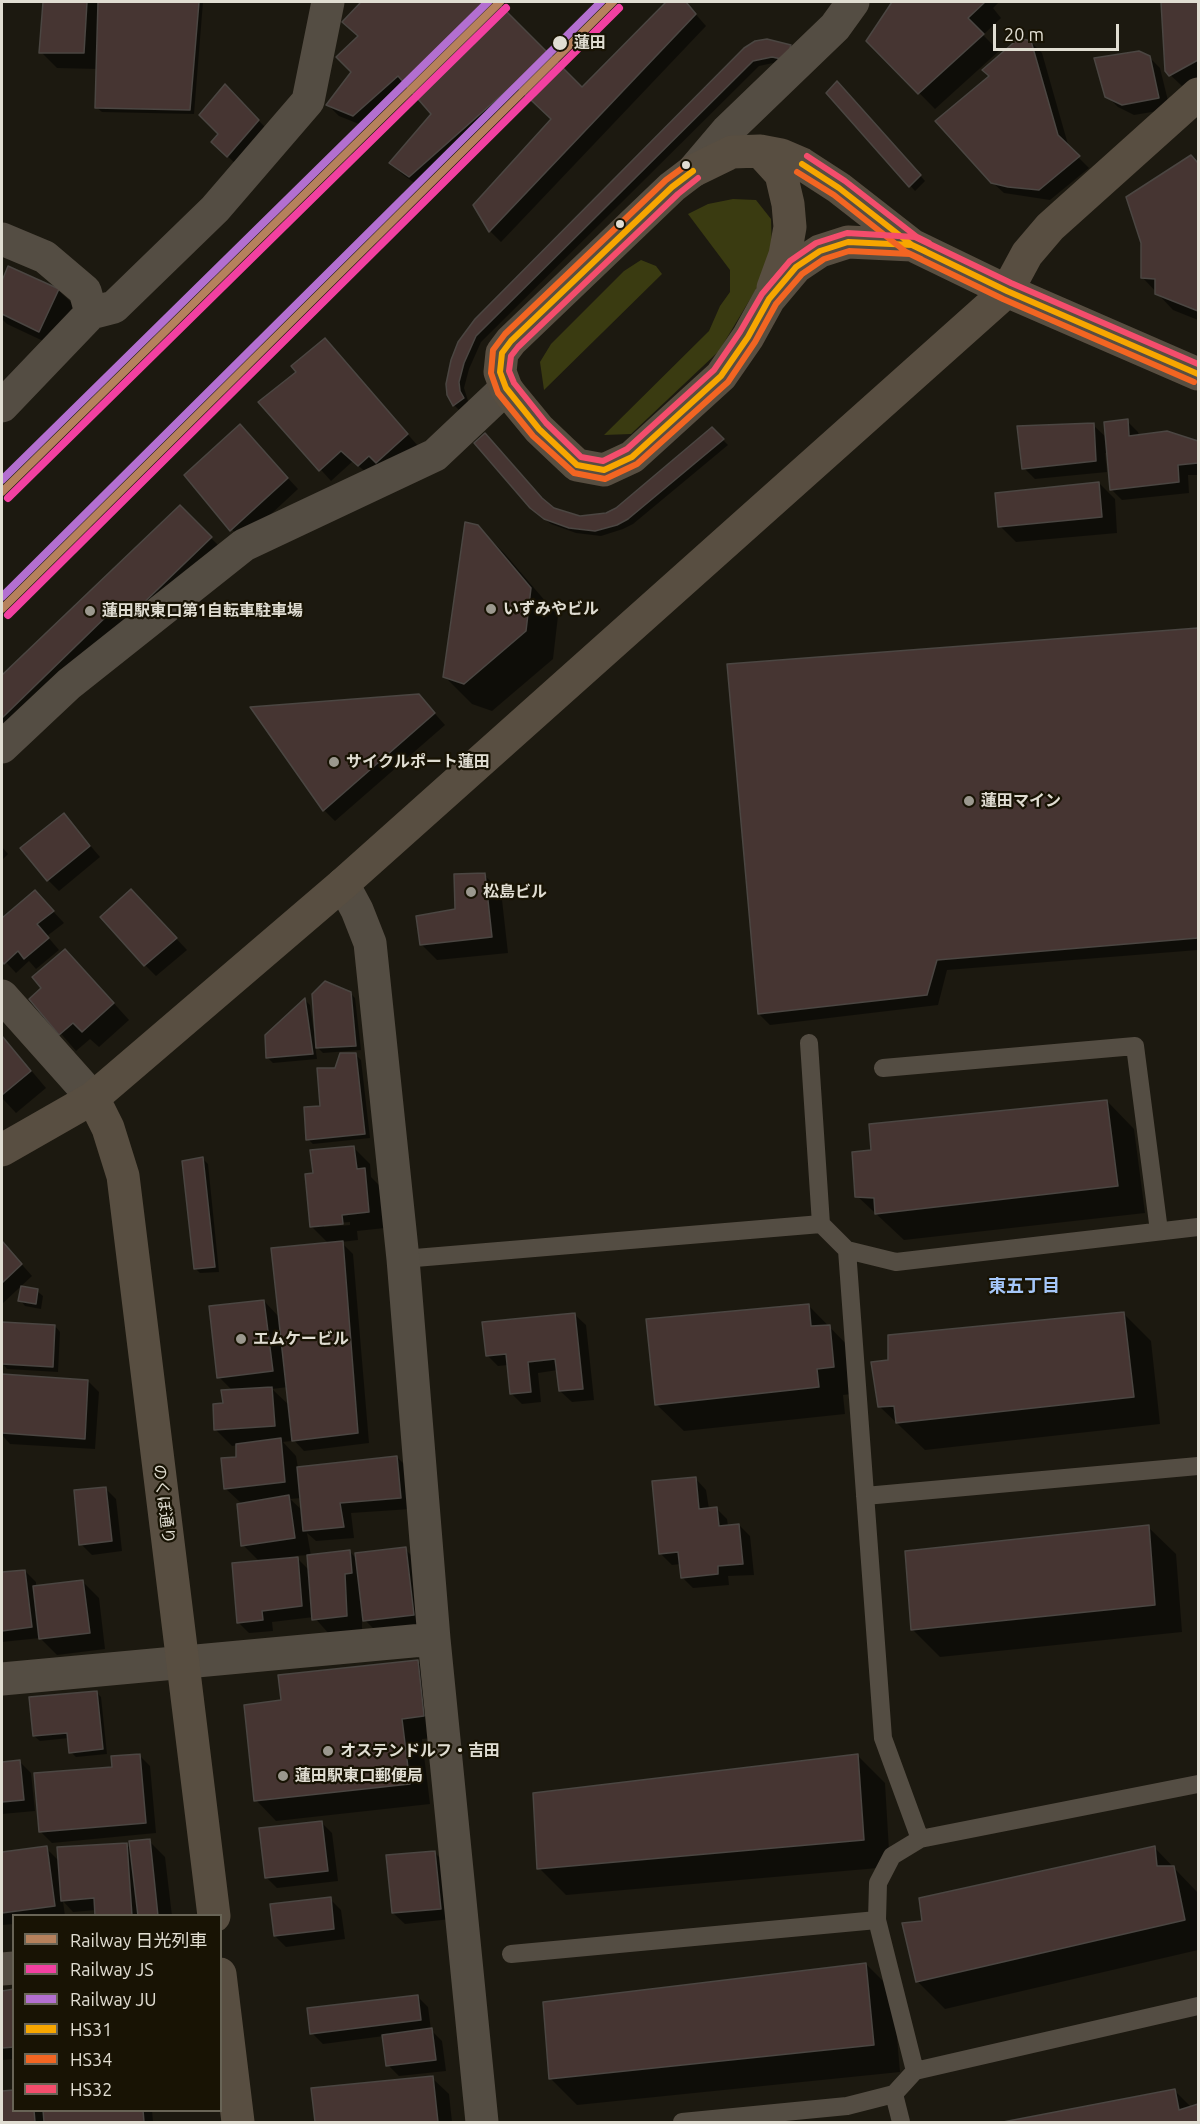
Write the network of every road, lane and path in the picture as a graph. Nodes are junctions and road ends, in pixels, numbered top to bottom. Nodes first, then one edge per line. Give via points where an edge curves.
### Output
1 (328, 2) edge
2 (853, 2) edge
3 (1198, 94) edge
4 (760, 151) junction
5 (693, 171) junction
6 (2, 239) edge
7 (912, 245) junction
8 (1007, 291) junction
9 (769, 299) junction
10 (91, 313) junction
11 (1198, 374) edge
12 (506, 388) junction
13 (2, 406) edge
14 (2, 747) edge
15 (343, 884) junction
16 (2, 996) edge
17 (809, 1043) dead end
18 (882, 1068) dead end
19 (93, 1098) junction
20 (2, 1150) edge
21 (821, 1224) junction
22 (1198, 1227) edge
23 (1159, 1231) junction
24 (847, 1250) junction
25 (403, 1259) junction
26 (1198, 1466) edge
27 (865, 1496) junction
28 (434, 1639) junction
29 (183, 1662) junction
30 (2, 1679) edge
31 (1198, 1784) edge
32 (920, 1839) junction
33 (214, 1914) edge
34 (877, 1920) junction
35 (511, 1954) dead end
36 (222, 1990) edge
37 (1198, 2006) edge
38 (915, 2071) junction
39 (894, 2094) junction
40 (238, 2122) edge
41 (482, 2122) edge
42 (682, 2122) edge
43 (901, 2122) edge

1 - 10 street via 308,100 207,218 114,307
2 - 5 street via 835,27 727,131
3 - 8 street via 1050,227 1027,254
4 - 5 street via 732,153
4 - 7 street via 802,164
4 - 9 street via 780,174 790,227 785,255
5 - 12 street via 511,341 501,362
6 - 10 street via 45,257 85,291
7 - 8 street
7 - 9 street via 848,242 820,251 796,267
8 - 11 street
8 - 15 street
9 - 12 street via 721,376 632,457 604,470 577,465 539,429
10 - 13 street
12 - 14 street via 435,454 244,545 69,684
15 - 19 street
15 - 25 street via 370,943
16 - 19 street
17 - 21 lane
18 - 23 lane via 1135,1046
19 - 20 street
19 - 29 street, のくぼ通り via 108,1128 123,1176
21 - 24 lane
21 - 25 lane
22 - 23 lane
23 - 24 lane via 896,1262
24 - 27 lane
25 - 28 street
26 - 27 lane
27 - 32 lane via 883,1738
28 - 29 street
28 - 41 street
29 - 30 street
29 - 33 street, のくぼ通り
31 - 32 lane
32 - 34 lane via 892,1856 878,1883
34 - 35 lane
34 - 38 lane
36 - 40 street
37 - 38 lane
38 - 39 lane
39 - 42 lane via 848,2106
39 - 43 lane

